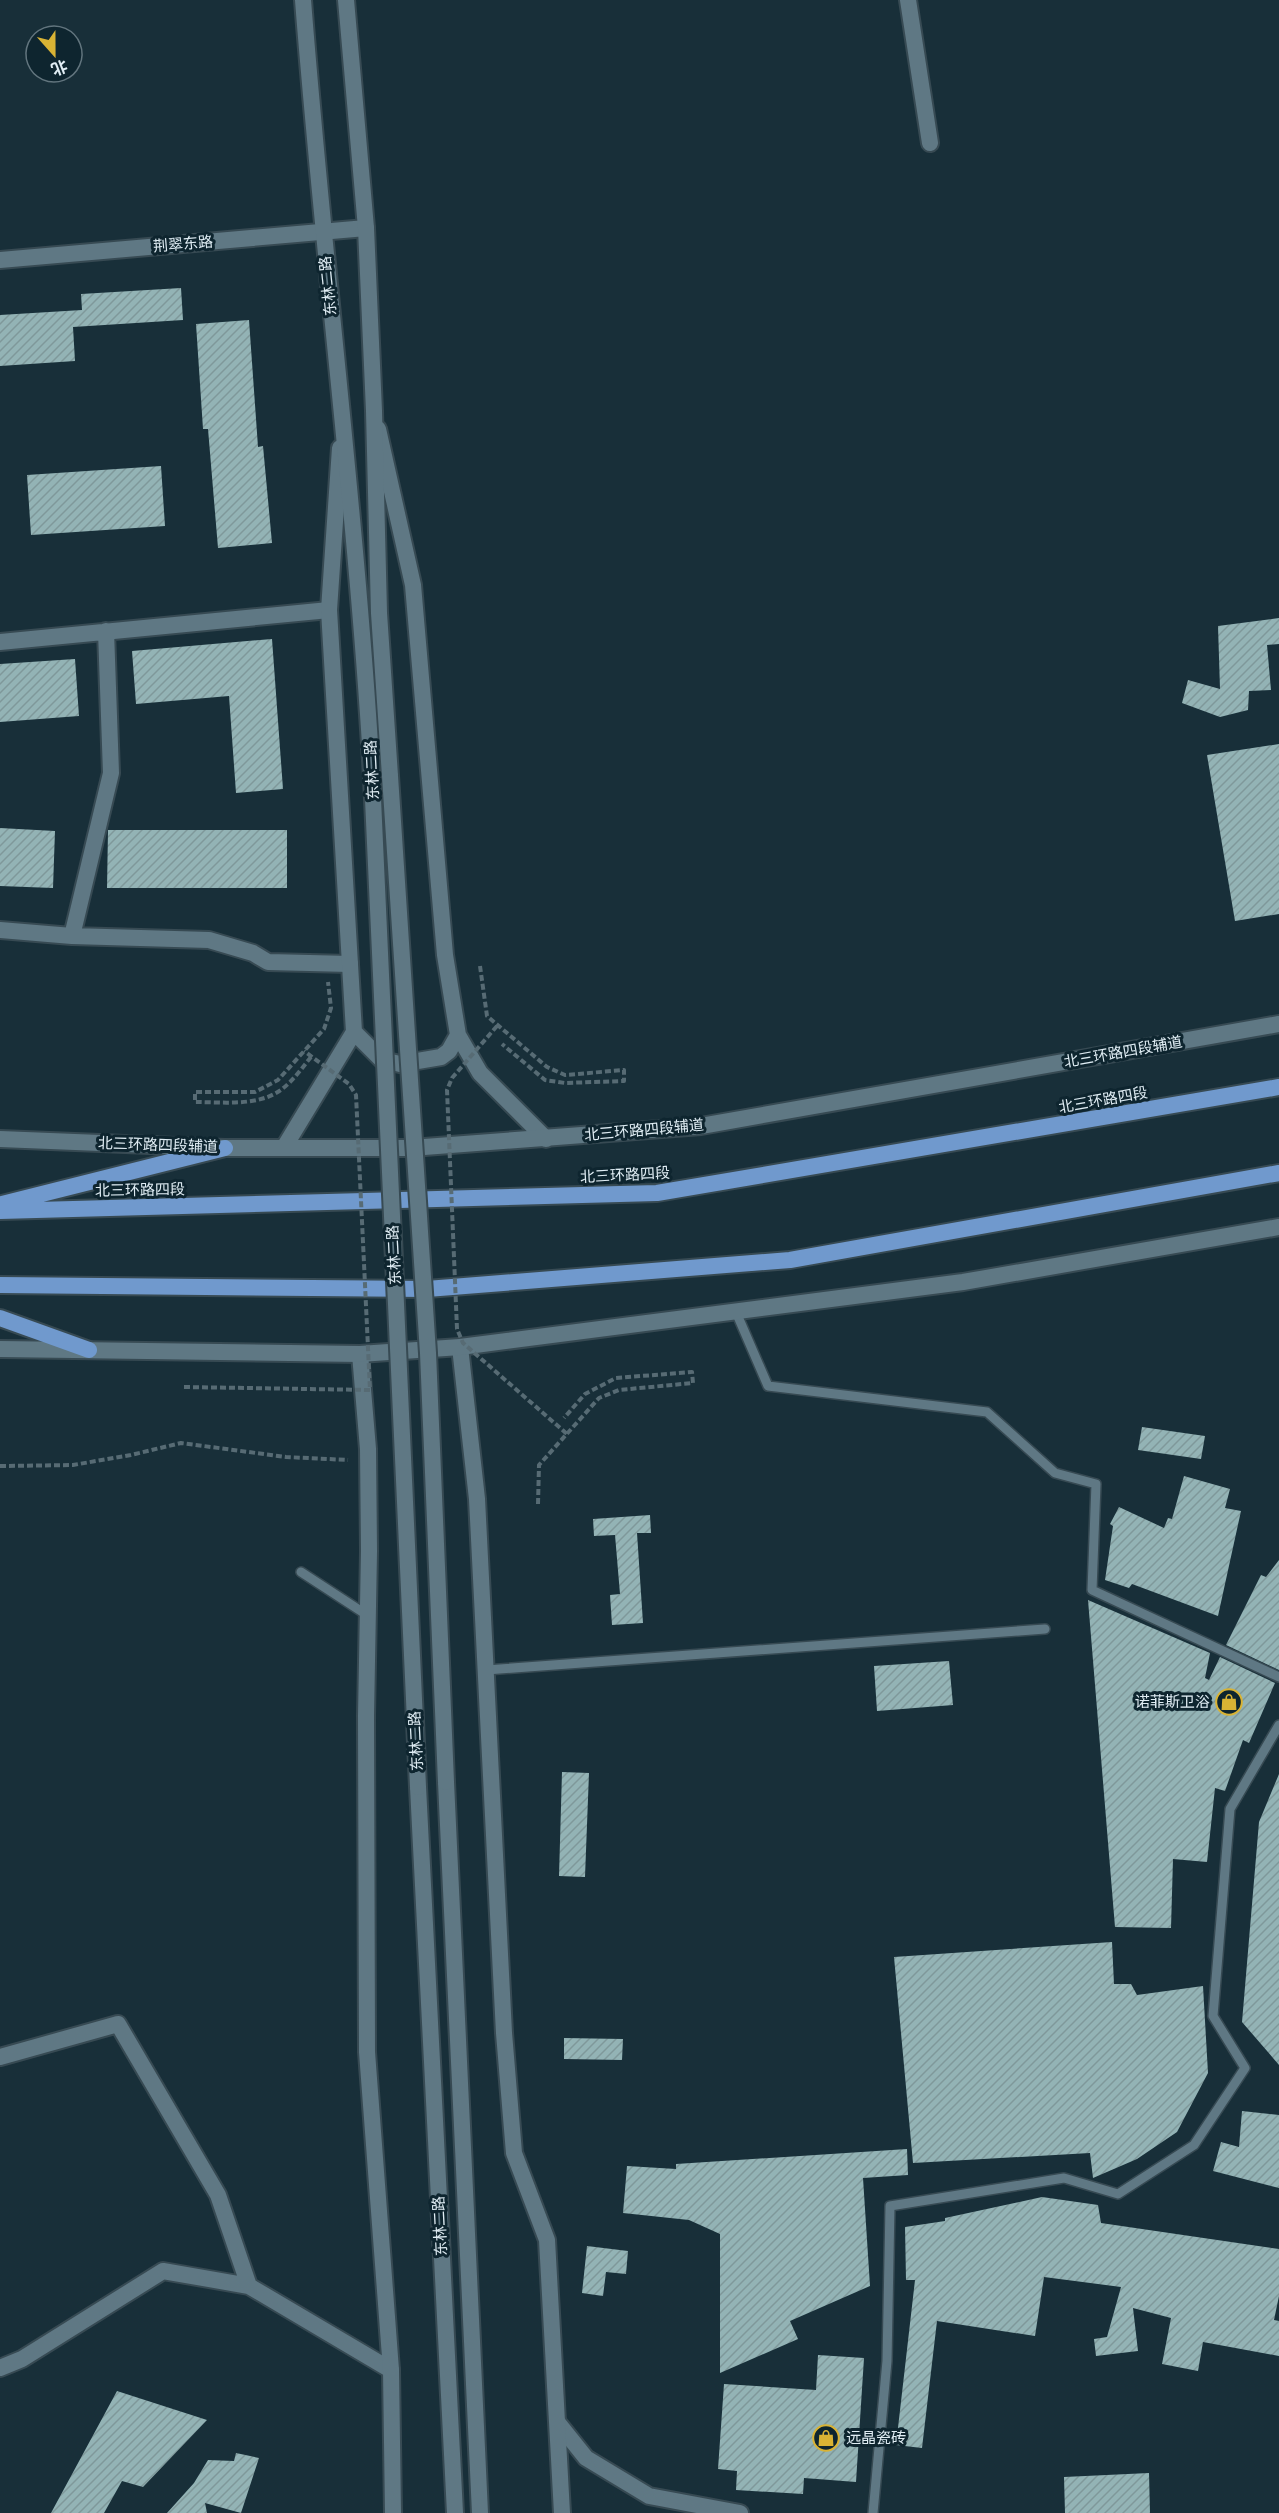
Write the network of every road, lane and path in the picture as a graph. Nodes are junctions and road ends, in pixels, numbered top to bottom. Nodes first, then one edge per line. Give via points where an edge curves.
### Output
1 (303, 0) edge
2 (346, 0) edge
3 (908, 0) edge
4 (930, 143) dead end
5 (366, 228) junction
6 (323, 231) junction
7 (0, 260) edge
8 (374, 411) junction
9 (342, 426) junction
10 (329, 610) junction
11 (106, 631) junction
12 (0, 642) edge
13 (0, 930) edge
14 (72, 936) junction
15 (350, 964) junction
16 (480, 966) dead end
17 (326, 972) dead end
18 (1279, 1024) edge
19 (497, 1026) junction
20 (354, 1032) junction
21 (458, 1035) junction
22 (502, 1044) dead end
23 (304, 1051) junction
24 (311, 1058) dead end
25 (1279, 1087) edge
26 (0, 1139) edge
27 (546, 1139) junction
28 (285, 1146) junction
29 (225, 1148) junction
30 (1279, 1173) edge
31 (0, 1205) edge
32 (0, 1211) edge
33 (1279, 1227) edge
34 (0, 1285) edge
35 (736, 1311) junction
36 (0, 1318) edge
37 (460, 1347) junction
38 (0, 1349) edge
39 (89, 1350) junction
40 (360, 1354) junction
41 (184, 1387) dead end
42 (564, 1418) dead end
43 (567, 1434) junction
44 (348, 1460) dead end
45 (0, 1466) edge
46 (538, 1504) dead end
47 (302, 1572) dead end
48 (367, 1615) junction
49 (1045, 1629) dead end
50 (486, 1670) junction
51 (1279, 1677) edge
52 (1279, 1725) edge
53 (0, 2057) edge
54 (249, 2286) junction
55 (0, 2368) edge
56 (391, 2370) junction
57 (558, 2423) junction
58 (393, 2512) edge
59 (455, 2513) edge
60 (480, 2513) edge
61 (562, 2513) edge
62 (740, 2513) edge
63 (873, 2513) edge

1 - 6 main road, 东林二路
2 - 5 main road, 东林二路
3 - 4 main road
5 - 6 main road, 荆翠东路
5 - 8 main road, 东林二路
6 - 7 main road, 荆翠东路
6 - 9 main road, 东林二路
8 - 21 main road via 413,585 445,955
8 - 60 main road, 东林二路, bridge via 379,613 428,1353
9 - 10 main road
9 - 59 main road, 东林二路, bridge via 362,613 372,777
10 - 11 main road
10 - 15 main road
11 - 12 main road
11 - 14 main road via 111,773
13 - 14 main road
14 - 15 main road via 209,940 253,953 268,962
15 - 20 main road
16 - 19 path via 484,1007
17 - 23 path via 331,1008 324,1029
18 - 27 main road, 北三环路四段辅道 via 701,1126
19 - 22 path via 547,1067 565,1075 624,1070 624,1081 545,1080
19 - 43 path, bridge via 452,1078 447,1090 457,1329 463,1343
20 - 21 main road via 382,1060 400,1064 441,1057 449,1052
20 - 28 main road
21 - 27 main road via 480,1073
23 - 24 path via 278,1080 255,1092 195,1092 195,1102 254,1101 273,1094
23 - 41 path, bridge via 349,1084 356,1095 370,1390
25 - 32 highway, 北三环路四段 via 657,1193
26 - 29 main road, 北三环路四段辅道
27 - 28 main road, 北三环路四段辅道 via 411,1148
28 - 29 main road, 北三环路四段辅道
29 - 31 highway
30 - 34 highway via 778,1261 427,1289
33 - 35 main road via 963,1282
35 - 37 main road
35 - 51 lane via 768,1386 987,1412 1055,1473 1096,1484 1092,1590
36 - 39 highway
37 - 40 main road
37 - 50 main road via 477,1499
38 - 39 main road
39 - 40 main road
40 - 48 main road via 368,1449
42 - 43 path via 585,1394 616,1378 692,1372 693,1383 620,1389 599,1398
43 - 46 path via 539,1465
44 - 45 path via 286,1457 182,1443 73,1464
47 - 48 lane
48 - 56 main road via 367,2052
49 - 50 lane
50 - 57 main road via 514,2154 547,2240
52 - 63 lane via 1230,1809 1213,2016 1245,2068 1194,2145 1118,2194 1064,2178 891,2206 887,2361
53 - 54 main road via 118,2024 218,2195
54 - 55 main road via 163,2271 22,2359
54 - 56 main road
56 - 58 main road
57 - 61 main road
57 - 62 main road via 586,2458 649,2496

